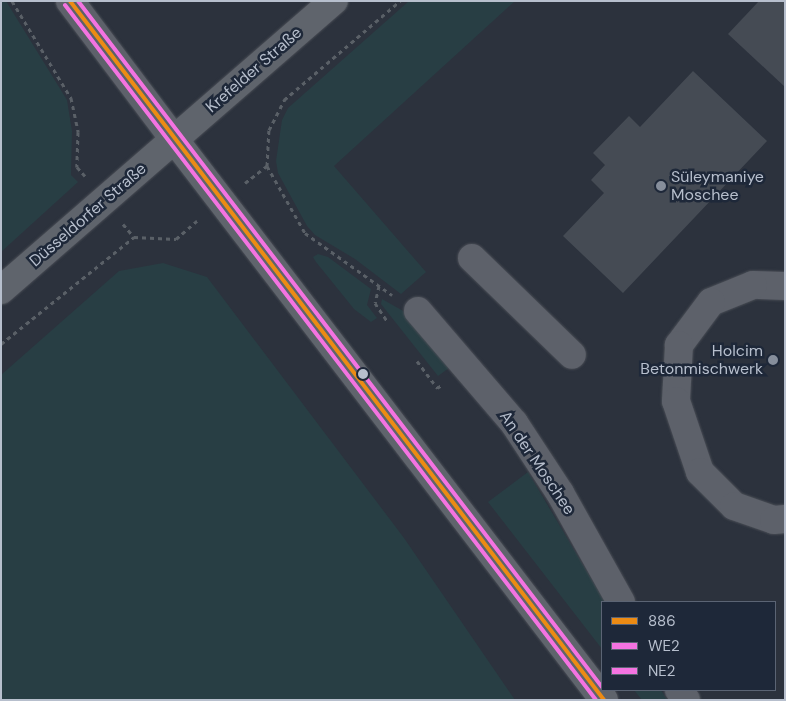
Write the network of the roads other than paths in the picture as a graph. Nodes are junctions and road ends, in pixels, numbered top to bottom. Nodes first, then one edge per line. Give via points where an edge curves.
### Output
1 (70, 1) edge
2 (334, 1) edge
3 (174, 140) junction
4 (472, 258) dead end
5 (785, 286) edge
6 (1, 290) edge
7 (418, 311) road end
8 (572, 355) dead end
9 (785, 519) edge
10 (620, 601) edge
11 (604, 700) edge

1 - 3 street
2 - 3 main road, Krefelder Straße
3 - 6 main road, Düsseldorfer Straße
3 - 11 main road
4 - 8 street
5 - 9 street via 753,285 711,302 679,345 676,401 700,472 734,506 774,520
7 - 10 street, An der Moschee via 514,423 560,493

